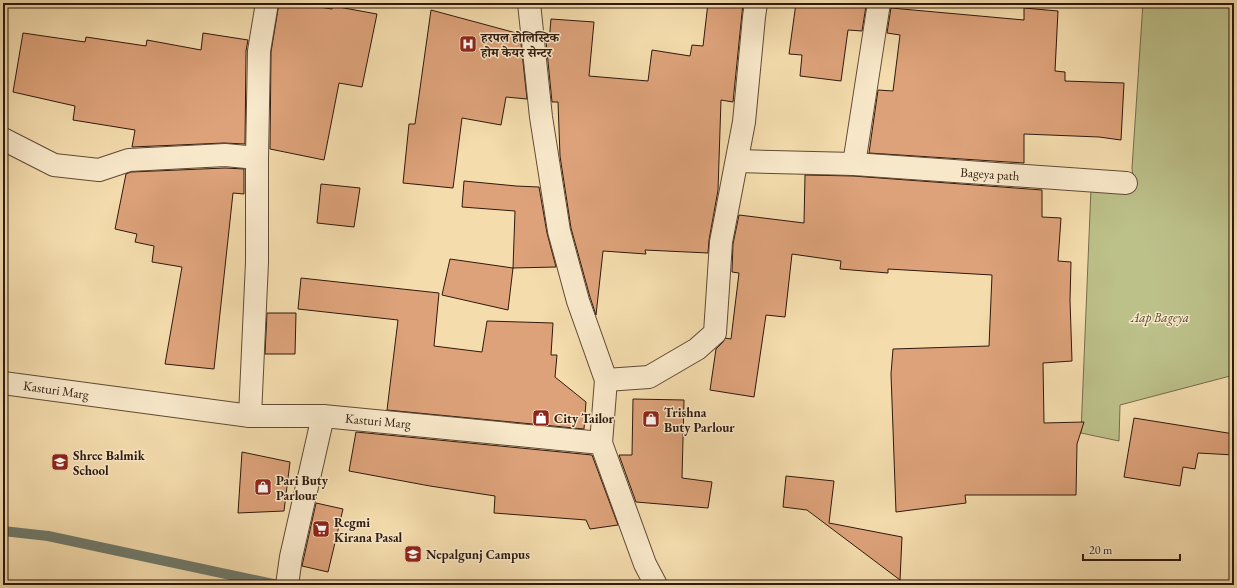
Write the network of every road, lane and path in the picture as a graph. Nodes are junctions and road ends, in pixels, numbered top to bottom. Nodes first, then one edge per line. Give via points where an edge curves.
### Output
1 (267, 3) edge
2 (530, 3) edge
3 (756, 3) edge
4 (879, 3) edge
5 (3, 139) edge
6 (257, 158) junction
7 (737, 162) junction
8 (854, 164) junction
9 (1126, 183) dead end
10 (606, 380) junction
11 (3, 383) edge
12 (250, 416) junction
13 (323, 416) junction
14 (601, 443) junction
15 (287, 585) edge
16 (656, 585) edge

1 - 6 street via 259,51
2 - 10 street via 541,117 559,232 578,301
3 - 7 street via 744,122
4 - 8 street
5 - 6 street via 54,165 99,170 129,160 225,155
6 - 12 street via 257,262
7 - 8 street, Bageya path
7 - 10 street via 721,242 715,334 697,349 649,377
8 - 9 street, Bageya path
10 - 14 street
11 - 12 street, Kasturi Marg
12 - 13 street, Kasturi Marg
13 - 14 street, Kasturi Marg
13 - 15 street
14 - 16 street via 644,564

